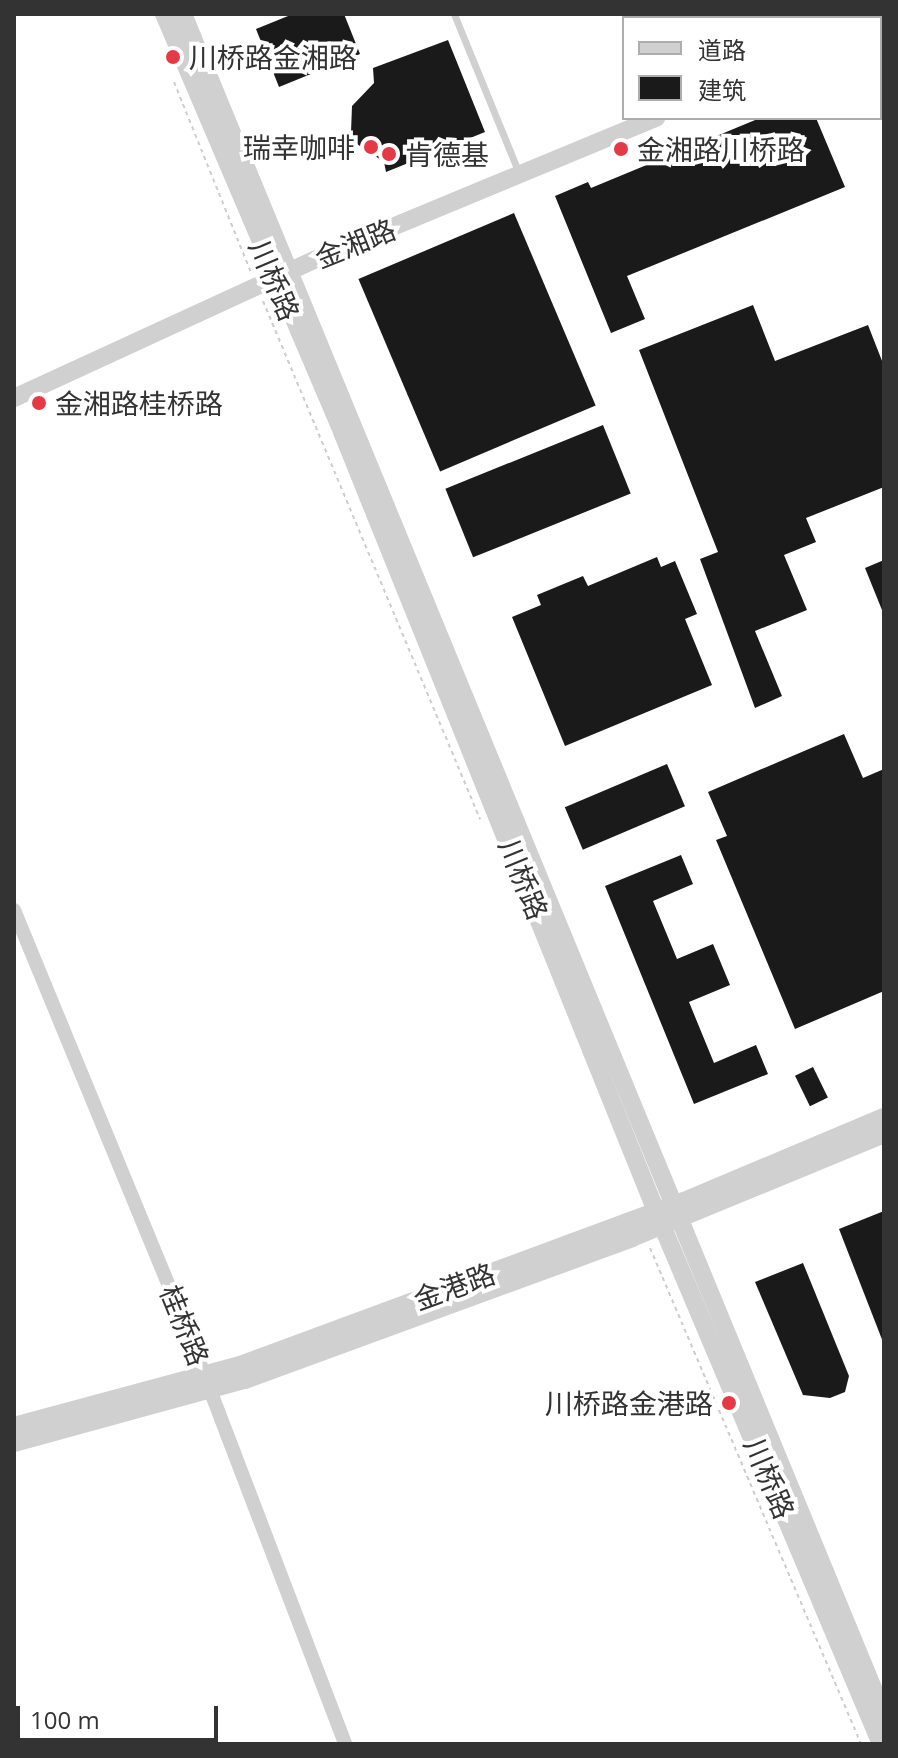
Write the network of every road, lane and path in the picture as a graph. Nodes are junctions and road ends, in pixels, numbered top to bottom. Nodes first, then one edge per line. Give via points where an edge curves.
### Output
1 (164, 14) edge
2 (183, 14) edge
3 (455, 15) edge
4 (445, 20) dead end
5 (171, 73) dead end
6 (651, 120) edge
7 (520, 175) junction
8 (273, 278) junction
9 (14, 398) edge
10 (484, 829) dead end
11 (14, 910) edge
12 (884, 1117) edge
13 (884, 1134) edge
14 (668, 1215) junction
15 (644, 1233) junction
16 (208, 1384) junction
17 (14, 1426) edge
18 (14, 1443) edge
19 (884, 1715) edge
20 (345, 1744) edge
21 (861, 1744) edge
22 (881, 1744) edge

1 - 8 street, 川桥路
2 - 8 street, 川桥路
3 - 4 lane
3 - 7 lane
5 - 8 path
6 - 7 street, 金湘路
7 - 8 street, 金湘路
8 - 9 street, 金湘路
8 - 10 path
8 - 14 street, 川桥路
11 - 16 street, 桂桥路
12 - 14 street, 金港路
13 - 14 street, 金港路
14 - 15 street, 金港路
14 - 16 street, 金港路
14 - 19 street, 川桥路
14 - 22 street, 川桥路
15 - 16 street, 金港路
15 - 21 path
16 - 17 street, 金港路
16 - 18 street, 金港路
16 - 20 street, 桂桥路

